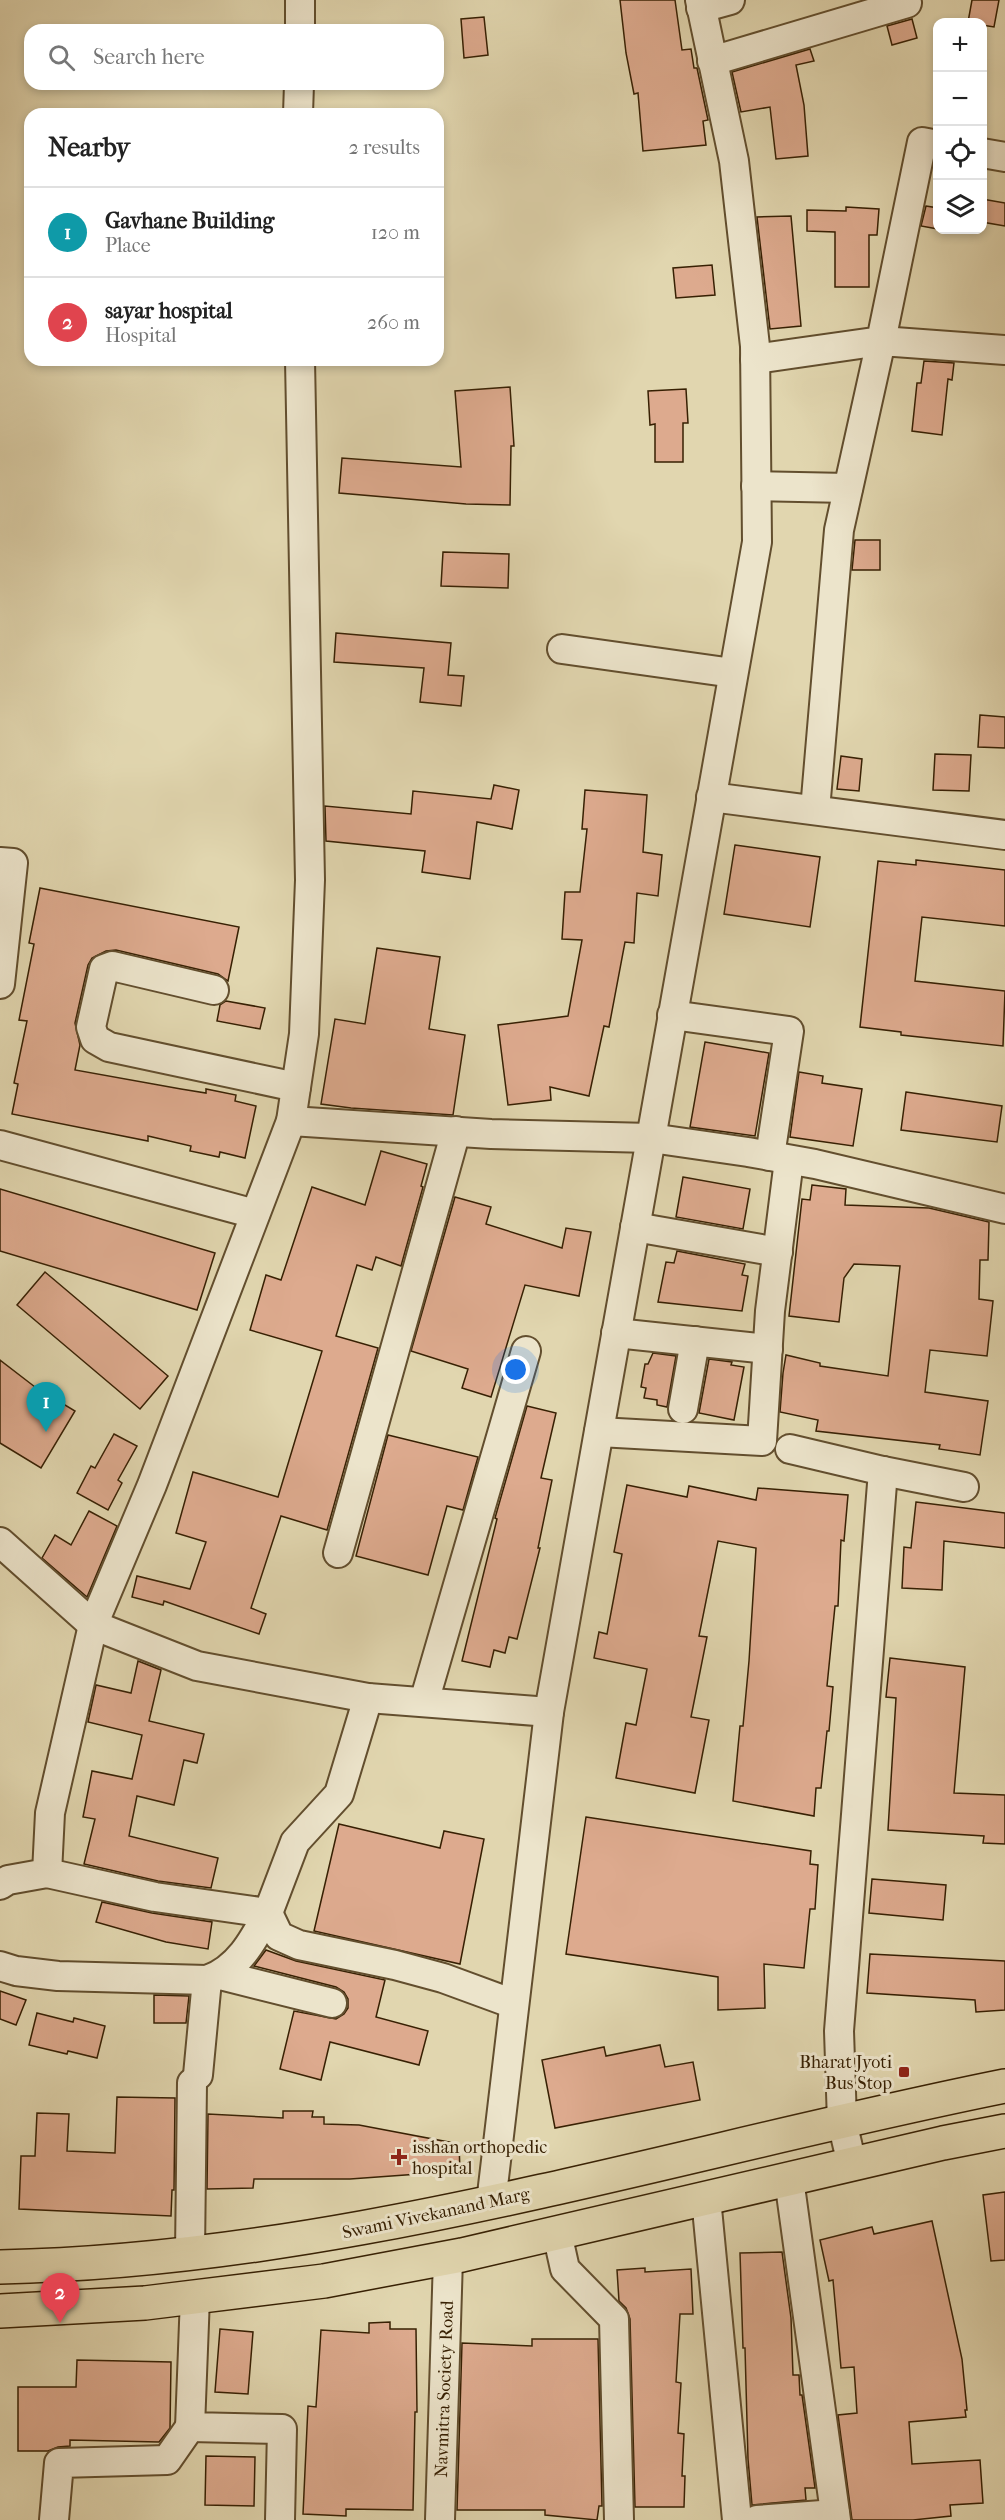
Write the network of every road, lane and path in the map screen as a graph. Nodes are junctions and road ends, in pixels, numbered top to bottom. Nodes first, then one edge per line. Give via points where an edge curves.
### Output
1 (300, 0) edge
2 (730, 0) edge
3 (908, 3) dead end
4 (701, 4) edge
5 (300, 24) edge
6 (712, 61) junction
7 (298, 90) edge
8 (298, 108) edge
9 (933, 144) edge
10 (987, 154) edge
11 (1005, 157) edge
12 (881, 341) junction
13 (1005, 350) edge
14 (755, 359) junction
15 (300, 366) edge
16 (756, 486) junction
17 (848, 488) junction
18 (562, 649) dead end
19 (734, 673) junction
20 (711, 797) junction
21 (815, 810) junction
22 (1005, 835) edge
23 (0, 862) edge
24 (0, 984) edge
25 (214, 990) dead end
26 (672, 1015) junction
27 (296, 1087) junction
28 (291, 1120) junction
29 (456, 1131) junction
30 (651, 1138) junction
31 (0, 1145) edge
32 (780, 1158) junction
33 (1005, 1209) edge
34 (255, 1214) junction
35 (635, 1227) junction
36 (778, 1252) junction
37 (616, 1333) junction
38 (695, 1341) junction
39 (768, 1349) junction
40 (526, 1351) dead end
41 (683, 1409) dead end
42 (598, 1432) junction
43 (790, 1449) dead end
44 (883, 1471) junction
45 (964, 1487) dead end
46 (0, 1542) edge
47 (338, 1553) dead end
48 (93, 1625) junction
49 (368, 1698) junction
50 (424, 1702) junction
51 (549, 1712) junction
52 (47, 1873) junction
53 (0, 1886) edge
54 (268, 1913) junction
55 (0, 1966) edge
56 (214, 1978) junction
57 (332, 2003) dead end
58 (514, 2004) junction
59 (1005, 2086) edge
60 (842, 2122) junction
61 (1005, 2131) edge
62 (852, 2164) junction
63 (789, 2179) junction
64 (706, 2198) junction
65 (491, 2203) junction
66 (557, 2233) junction
67 (190, 2253) junction
68 (447, 2258) junction
69 (0, 2267) edge
70 (195, 2297) junction
71 (0, 2311) edge
72 (190, 2427) junction
73 (835, 2517) edge
74 (54, 2520) edge
75 (280, 2520) edge
76 (440, 2520) edge
77 (619, 2520) edge
78 (737, 2520) edge
79 (757, 2520) edge

1 - 5 street
2 - 4 street
3 - 6 street
4 - 6 street
6 - 14 street via 735,161
7 - 8 street
9 - 12 street via 922,142
10 - 11 street
12 - 13 street
12 - 14 street
12 - 17 street
14 - 16 street
15 - 27 street via 310,880 304,1034
16 - 17 street
16 - 19 street via 757,542
17 - 21 street via 839,530
18 - 19 street
19 - 20 street
20 - 21 street
20 - 26 street
21 - 22 street
23 - 24 street via 13,863
25 - 27 street via 112,966 104,969 91,1027 95,1039 109,1047
26 - 30 street
26 - 32 street via 789,1031
27 - 28 street
28 - 29 street
28 - 34 street
29 - 30 street
29 - 47 street
30 - 32 street
30 - 35 street
31 - 34 street
32 - 33 street
32 - 36 street
34 - 48 street via 152,1485
35 - 36 street
35 - 37 street
36 - 39 street
37 - 38 street
37 - 42 street
38 - 39 street
38 - 41 street
39 - 42 street via 762,1442
40 - 50 street
42 - 51 street
43 - 44 street
44 - 45 street
44 - 60 street via 839,2031
46 - 48 street
48 - 49 street via 197,1666
48 - 52 street via 50,1813
49 - 50 street
49 - 54 street via 339,1794 295,1842
50 - 51 street
51 - 58 street
52 - 53 street via 8,1880
52 - 54 street via 155,1897
54 - 56 street via 248,1950
54 - 58 street via 279,1936 299,1945 405,1967
55 - 56 street via 58,1976
56 - 57 street
56 - 67 street via 195,2079
58 - 65 street
59 - 60 main road, Swami Vivekanand Marg
60 - 62 street
60 - 65 main road, Swami Vivekanand Marg
61 - 62 main road
62 - 63 main road
63 - 64 main road
63 - 73 street
64 - 66 main road
64 - 78 street
65 - 67 main road, Swami Vivekanand Marg via 317,2237
66 - 68 main road
66 - 77 street via 565,2269 614,2319
67 - 69 main road, Swami Vivekanand Marg
68 - 70 main road via 324,2281
68 - 76 street, Navmitra Society Road
70 - 71 main road
70 - 72 street
72 - 74 street via 166,2460 58,2463
72 - 75 street via 282,2429
73 - 79 street

